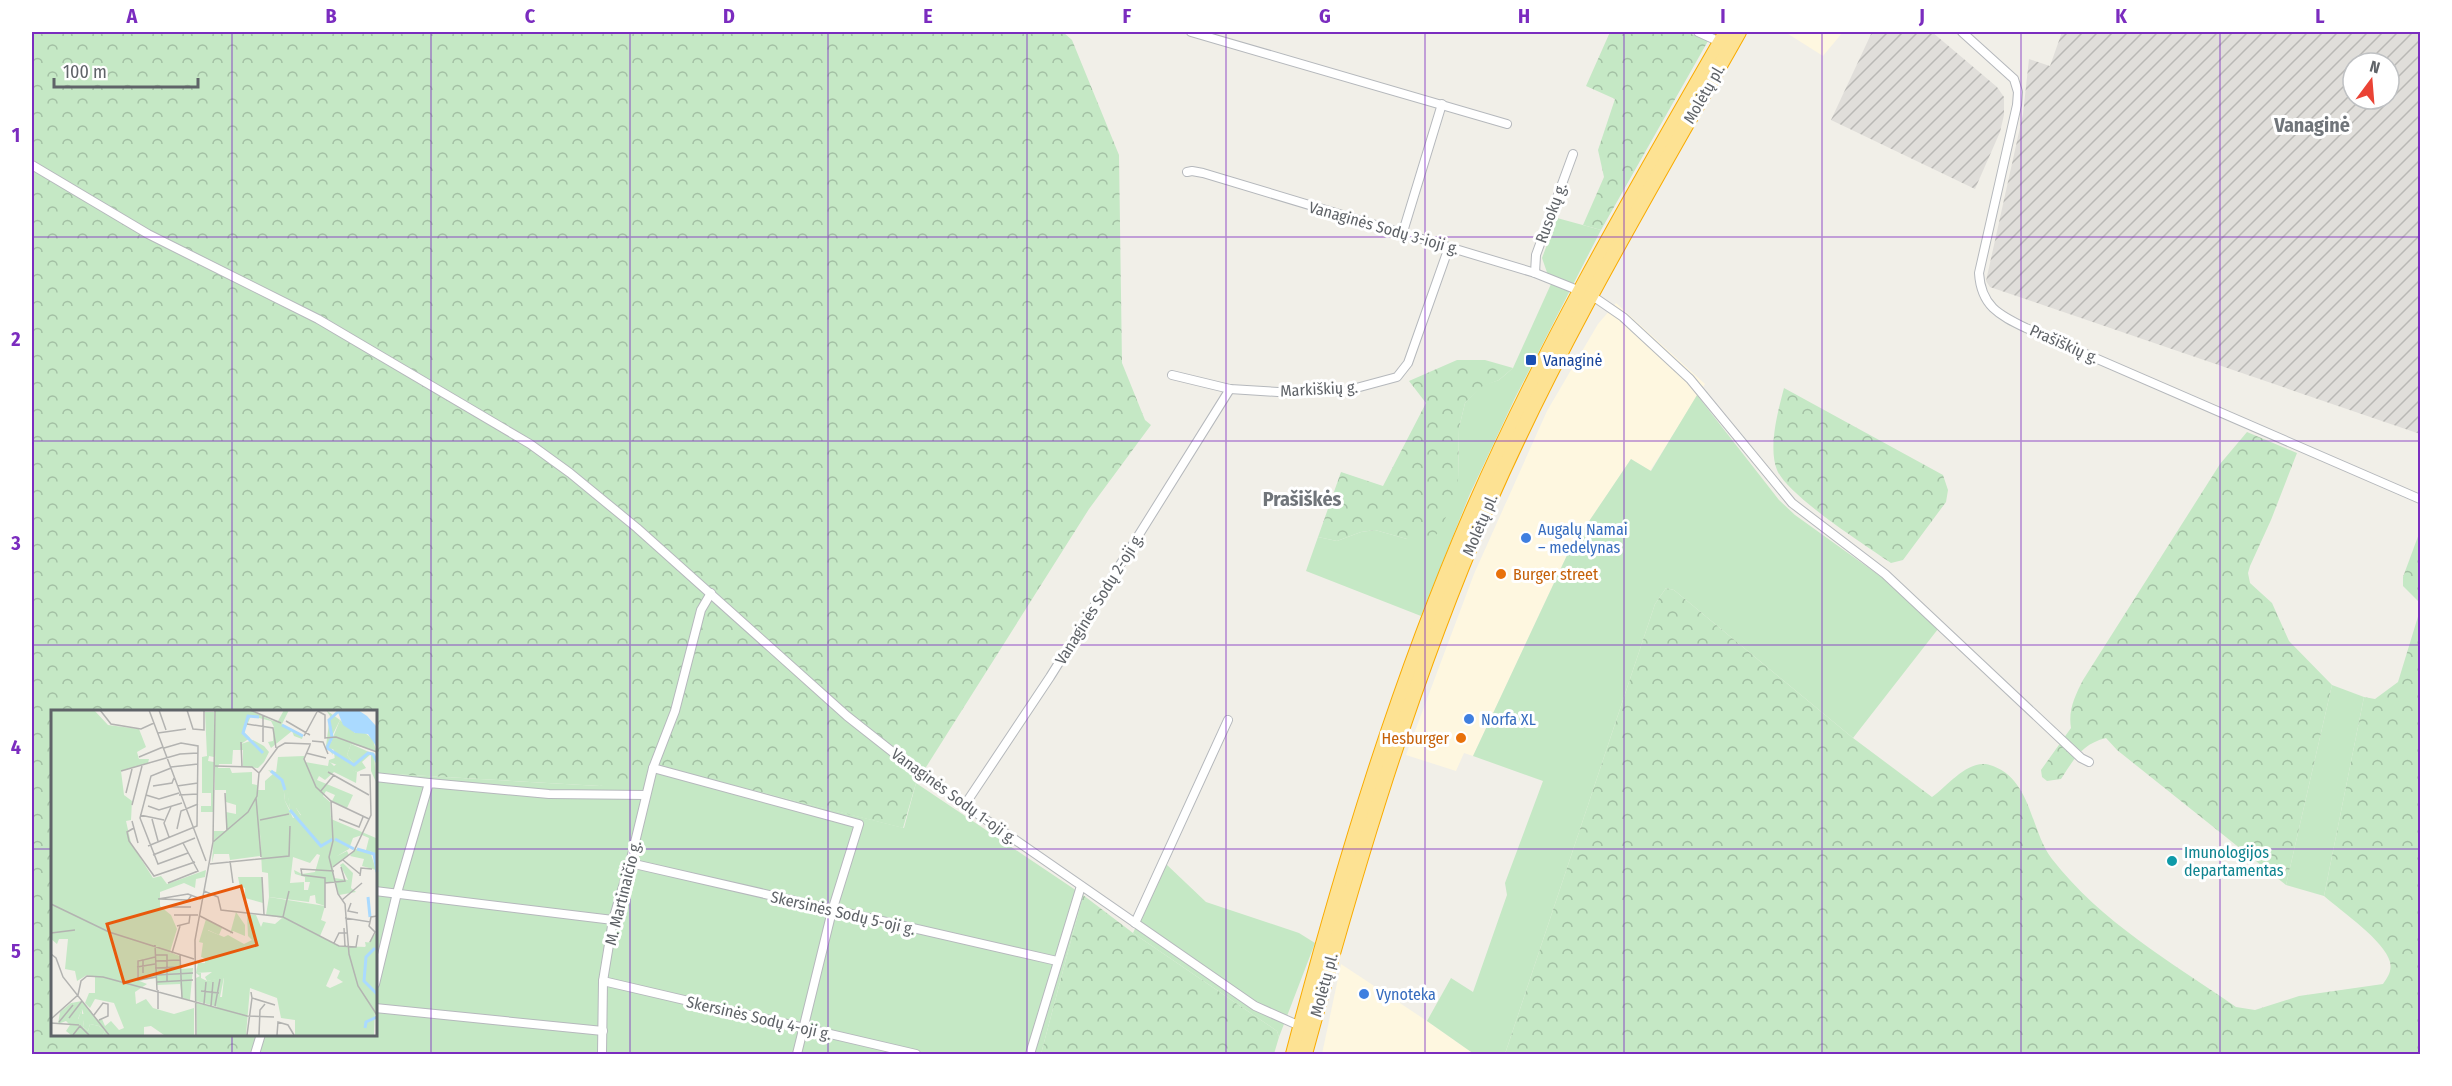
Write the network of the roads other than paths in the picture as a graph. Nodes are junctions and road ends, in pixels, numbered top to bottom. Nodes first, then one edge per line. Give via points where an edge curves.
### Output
1 (1191, 32) edge
2 (1698, 32) edge
3 (1739, 32) edge
4 (1962, 32) edge
5 (1723, 37) edge
6 (1442, 104) junction
7 (1507, 124) dead end
8 (1573, 154) dead end
9 (32, 165) edge
10 (1187, 172) dead end
11 (1402, 235) junction
12 (1449, 247) junction
13 (1535, 273) junction
14 (1585, 293) junction
15 (1172, 375) dead end
16 (1230, 389) junction
17 (2421, 498) edge
18 (711, 593) junction
19 (1228, 720) dead end
20 (2089, 762) dead end
21 (653, 768) junction
22 (376, 777) edge
23 (429, 783) junction
24 (646, 795) junction
25 (964, 806) junction
26 (630, 863) junction
27 (1081, 886) junction
28 (376, 891) edge
29 (397, 893) junction
30 (832, 911) junction
31 (613, 920) junction
32 (1135, 923) junction
33 (1057, 961) junction
34 (376, 980) edge
35 (603, 981) junction
36 (376, 1008) edge
37 (1300, 1026) junction
38 (804, 1029) junction
39 (603, 1031) junction
40 (261, 1035) edge
41 (255, 1054) edge
42 (602, 1054) edge
43 (797, 1054) edge
44 (916, 1054) edge
45 (1030, 1054) edge
46 (1293, 1054) edge
47 (1305, 1054) edge

1 - 6 street
2 - 5 street
3 - 14 highway, Molėtų pl.
4 - 17 street, Prašiškių g. via 2014,79 2018,92 1979,273 1982,294 1993,309 2026,328
5 - 14 highway, Molėtų pl.
6 - 7 street
6 - 11 street
8 - 13 street, Rusokų g. via 1536,255
9 - 18 street, Vanaginės Sodų 1-oji g. via 148,234 318,319 530,444 637,528
10 - 11 street, Vanaginės Sodų 3-ioji g. via 1203,173
11 - 12 street, Vanaginės Sodų 3-ioji g.
12 - 13 street, Vanaginės Sodų 3-ioji g.
12 - 16 street, Markiškių g. via 1408,363 1397,377 1345,391
13 - 14 street, Vanaginės Sodų 3-ioji g.
14 - 20 street, Vanaginės Sodų 3-ioji g. via 1623,316 1690,379 1792,503 1885,574
14 - 37 highway, Molėtų pl. via 1498,454 1432,608 1357,825
14 - 47 highway, Molėtų pl. via 1488,505 1426,659 1365,841
15 - 16 street, Markiškių g.
16 - 25 street, Vanaginės Sodų 2-oji g. via 1050,677
18 - 21 street, M. Martinaičio g. via 701,610 675,711
18 - 25 street, Vanaginės Sodų 1-oji g. via 847,716
19 - 32 street
21 - 24 street, M. Martinaičio g.
21 - 30 street via 859,824
22 - 23 street
23 - 24 street via 549,794
23 - 29 street
24 - 26 street, M. Martinaičio g.
25 - 27 street, Vanaginės Sodų 1-oji g.
26 - 30 street, Skersinės Sodų 5-oji g.
26 - 31 street, M. Martinaičio g.
27 - 32 street, Vanaginės Sodų 1-oji g.
27 - 33 street
28 - 29 street
29 - 31 street
29 - 34 street
30 - 33 street, Skersinės Sodų 5-oji g.
30 - 38 street
31 - 35 street, M. Martinaičio g.
32 - 37 street, Vanaginės Sodų 1-oji g. via 1255,1006
33 - 45 street
35 - 38 street, Skersinės Sodų 4-oji g.
35 - 39 street, M. Martinaičio g.
36 - 39 street
37 - 46 highway, Molėtų pl.
38 - 43 street
38 - 44 street, Skersinės Sodų 4-oji g.
39 - 42 street, M. Martinaičio g.
40 - 41 street

